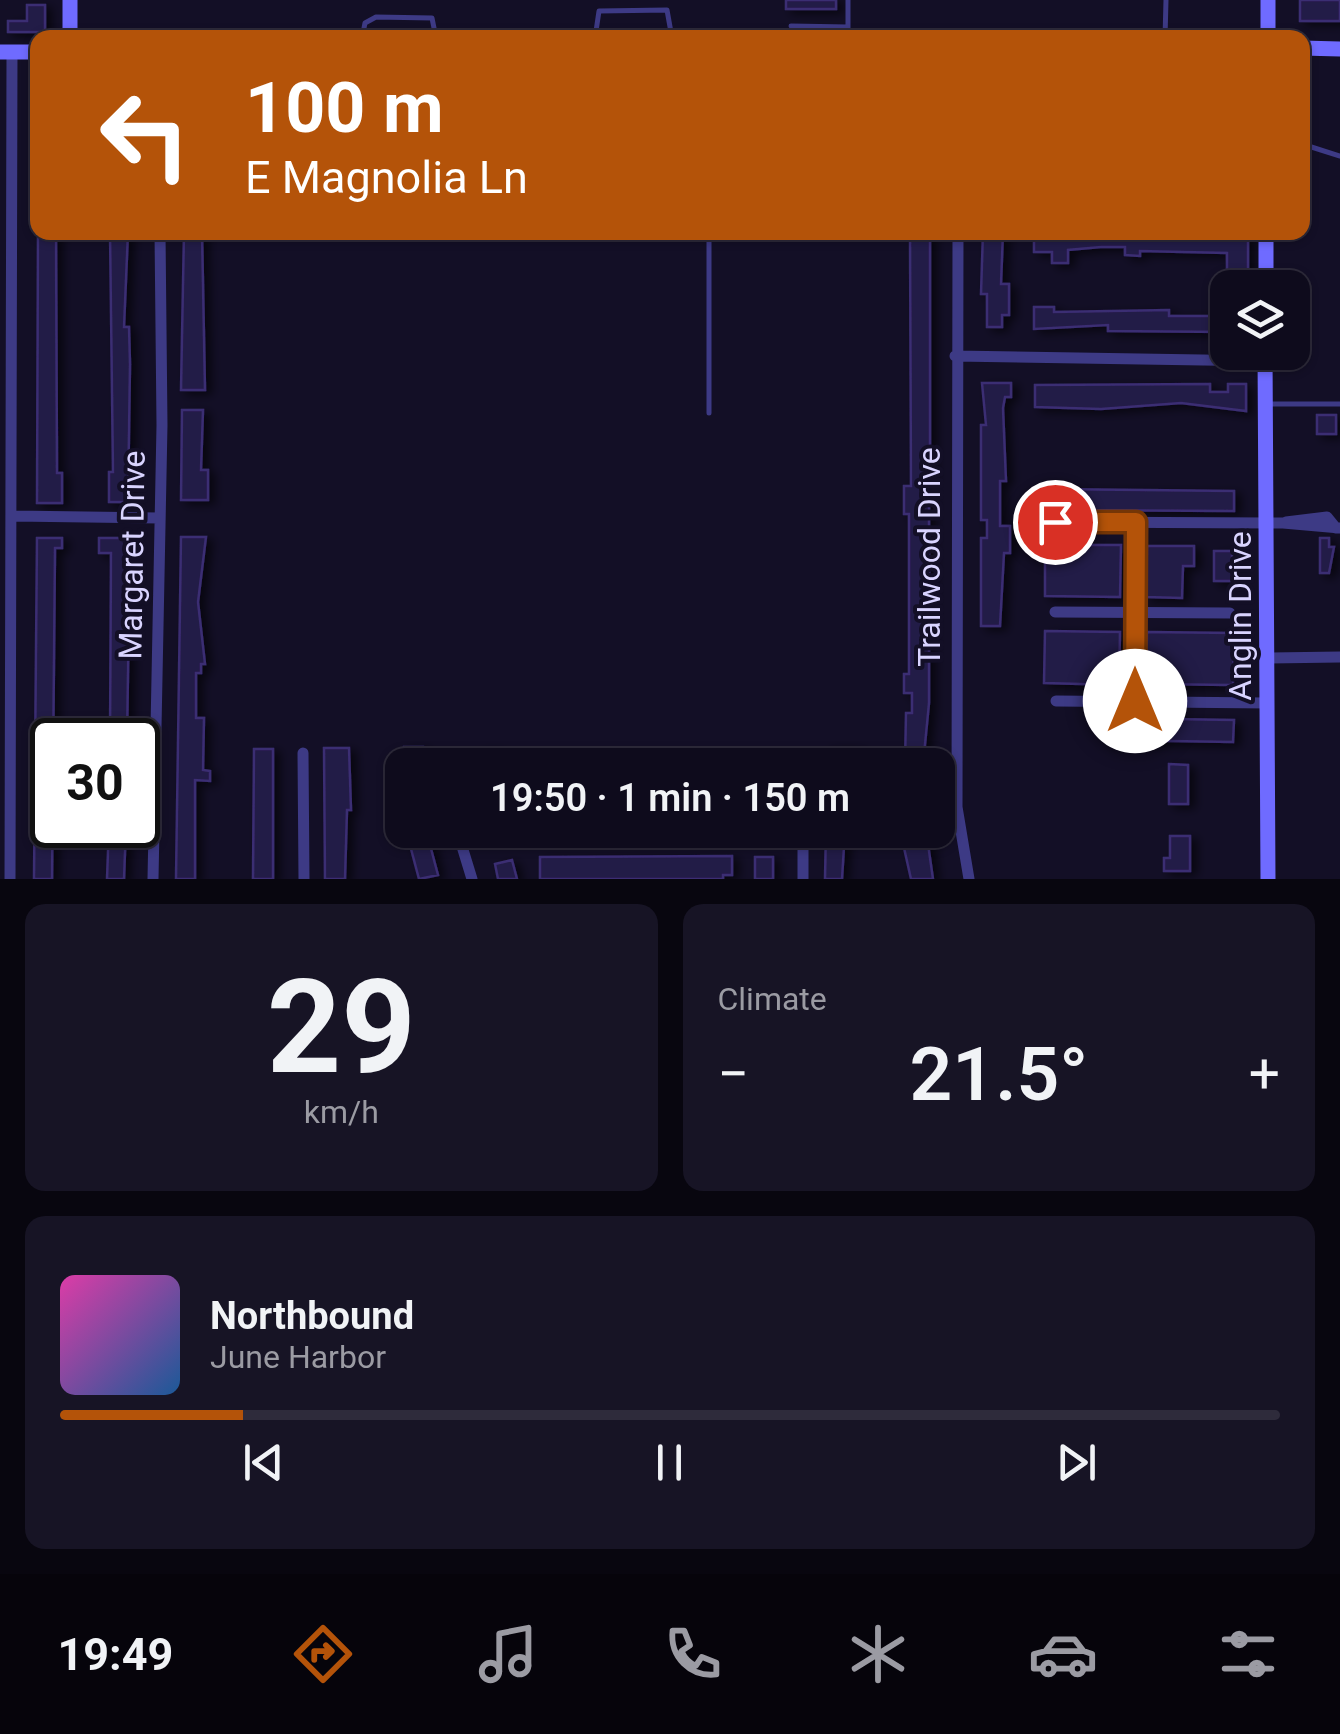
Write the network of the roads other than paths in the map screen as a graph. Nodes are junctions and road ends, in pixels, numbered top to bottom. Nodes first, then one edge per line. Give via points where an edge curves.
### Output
1 (70, 0) edge
2 (848, 0) edge
3 (1166, 0) edge
4 (1268, 0) edge
5 (791, 26) dead end
6 (848, 27) joint
7 (70, 30) edge
8 (364, 30) edge
9 (434, 30) edge
10 (596, 30) edge
11 (671, 30) edge
12 (1165, 30) edge
13 (1268, 30) edge
14 (1310, 48) edge
15 (1340, 48) edge
16 (6, 52) edge
17 (1310, 147) edge
18 (1340, 156) edge
19 (160, 240) edge
20 (709, 240) edge
21 (958, 240) edge
22 (1266, 240) edge
23 (1266, 270) edge
24 (955, 356) junction
25 (1210, 357) edge
26 (1266, 370) edge
27 (1266, 404) junction
28 (1340, 404) edge
29 (709, 413) dead end
30 (14, 516) junction
31 (160, 518) junction
32 (1055, 522) dead end
33 (1136, 522) junction
34 (1275, 523) junction
35 (1338, 528) edge
36 (1055, 612) dead end
37 (1136, 612) junction
38 (1230, 613) dead end
39 (1340, 657) edge
40 (1268, 658) junction
41 (1056, 701) dead end
42 (1135, 701) junction
43 (1268, 703) junction
44 (303, 753) dead end
45 (462, 848) edge
46 (803, 848) edge
47 (10, 879) edge
48 (153, 879) edge
49 (304, 879) edge
50 (472, 879) edge
51 (803, 879) edge
52 (969, 879) edge
53 (1268, 879) edge

1 - 7 street
2 - 6 lane
3 - 12 lane
4 - 13 street
5 - 6 lane
8 - 9 lane via 376,17 432,18
10 - 11 lane via 599,10 667,10
14 - 15 street
16 - 30 street
17 - 18 lane
19 - 31 street, Margaret Drive
20 - 29 lane
21 - 24 street, Trailwood Drive
22 - 23 street
24 - 25 street
24 - 52 street, Trailwood Drive via 957,807
26 - 27 street, Anglin Drive
27 - 28 lane
27 - 34 street, Anglin Drive
30 - 31 street
30 - 47 street
31 - 48 street, Margaret Drive
32 - 33 street
33 - 34 street
33 - 37 street
34 - 35 street
34 - 40 street, Anglin Drive
36 - 37 street
37 - 38 street
37 - 42 street
39 - 40 street
40 - 43 street, Anglin Drive
41 - 42 street
42 - 43 street
43 - 53 street, Anglin Drive
44 - 49 street
45 - 50 street
46 - 51 street

